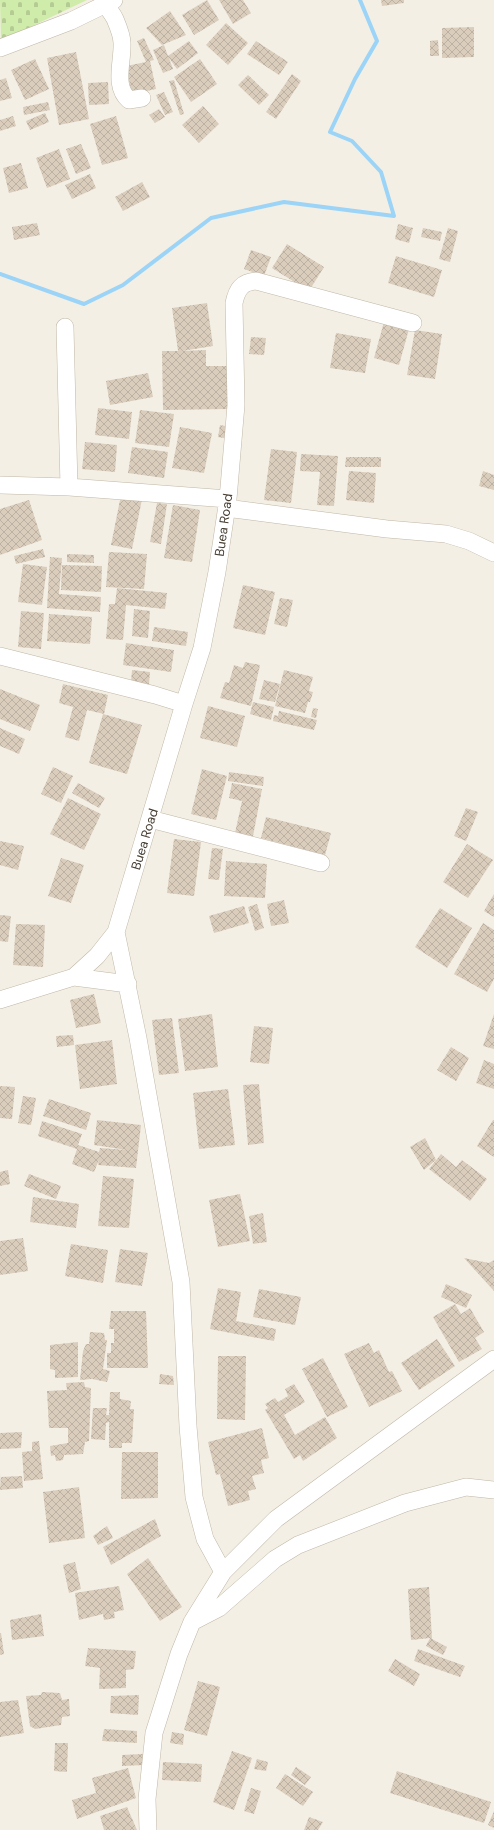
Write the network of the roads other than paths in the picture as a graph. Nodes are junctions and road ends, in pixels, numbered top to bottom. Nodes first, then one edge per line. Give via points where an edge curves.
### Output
1 (108, 2) edge
2 (0, 48) edge
3 (142, 98) dead end
4 (413, 324) dead end
5 (65, 327) dead end
6 (0, 485) edge
7 (69, 487) junction
8 (227, 503) junction
9 (494, 552) edge
10 (0, 656) edge
11 (184, 704) junction
12 (150, 819) junction
13 (321, 863) dead end
14 (116, 932) junction
15 (74, 978) junction
16 (128, 984) junction
17 (0, 1000) edge
18 (494, 1359) edge
19 (494, 1490) edge
20 (223, 1572) junction
21 (192, 1622) junction
22 (148, 1830) edge

1 - 2 street via 70,21
1 - 3 street via 122,42 120,82 124,96 129,100
4 - 8 street, Buea Road via 256,281 247,282 239,287 234,303 236,405
5 - 7 street
6 - 7 street
7 - 8 street
8 - 9 street via 387,529 446,534
8 - 11 street, Buea Road via 202,648
10 - 11 street
11 - 12 street, Buea Road
12 - 13 street
12 - 14 street, Buea Road
14 - 15 street via 97,956
14 - 16 street
15 - 16 street
15 - 17 street
16 - 20 street via 181,1282 194,1497 205,1539
18 - 20 street via 276,1519
19 - 21 street via 466,1486 405,1503 298,1545 275,1559 219,1608
20 - 21 street
21 - 22 street via 154,1733 147,1799

